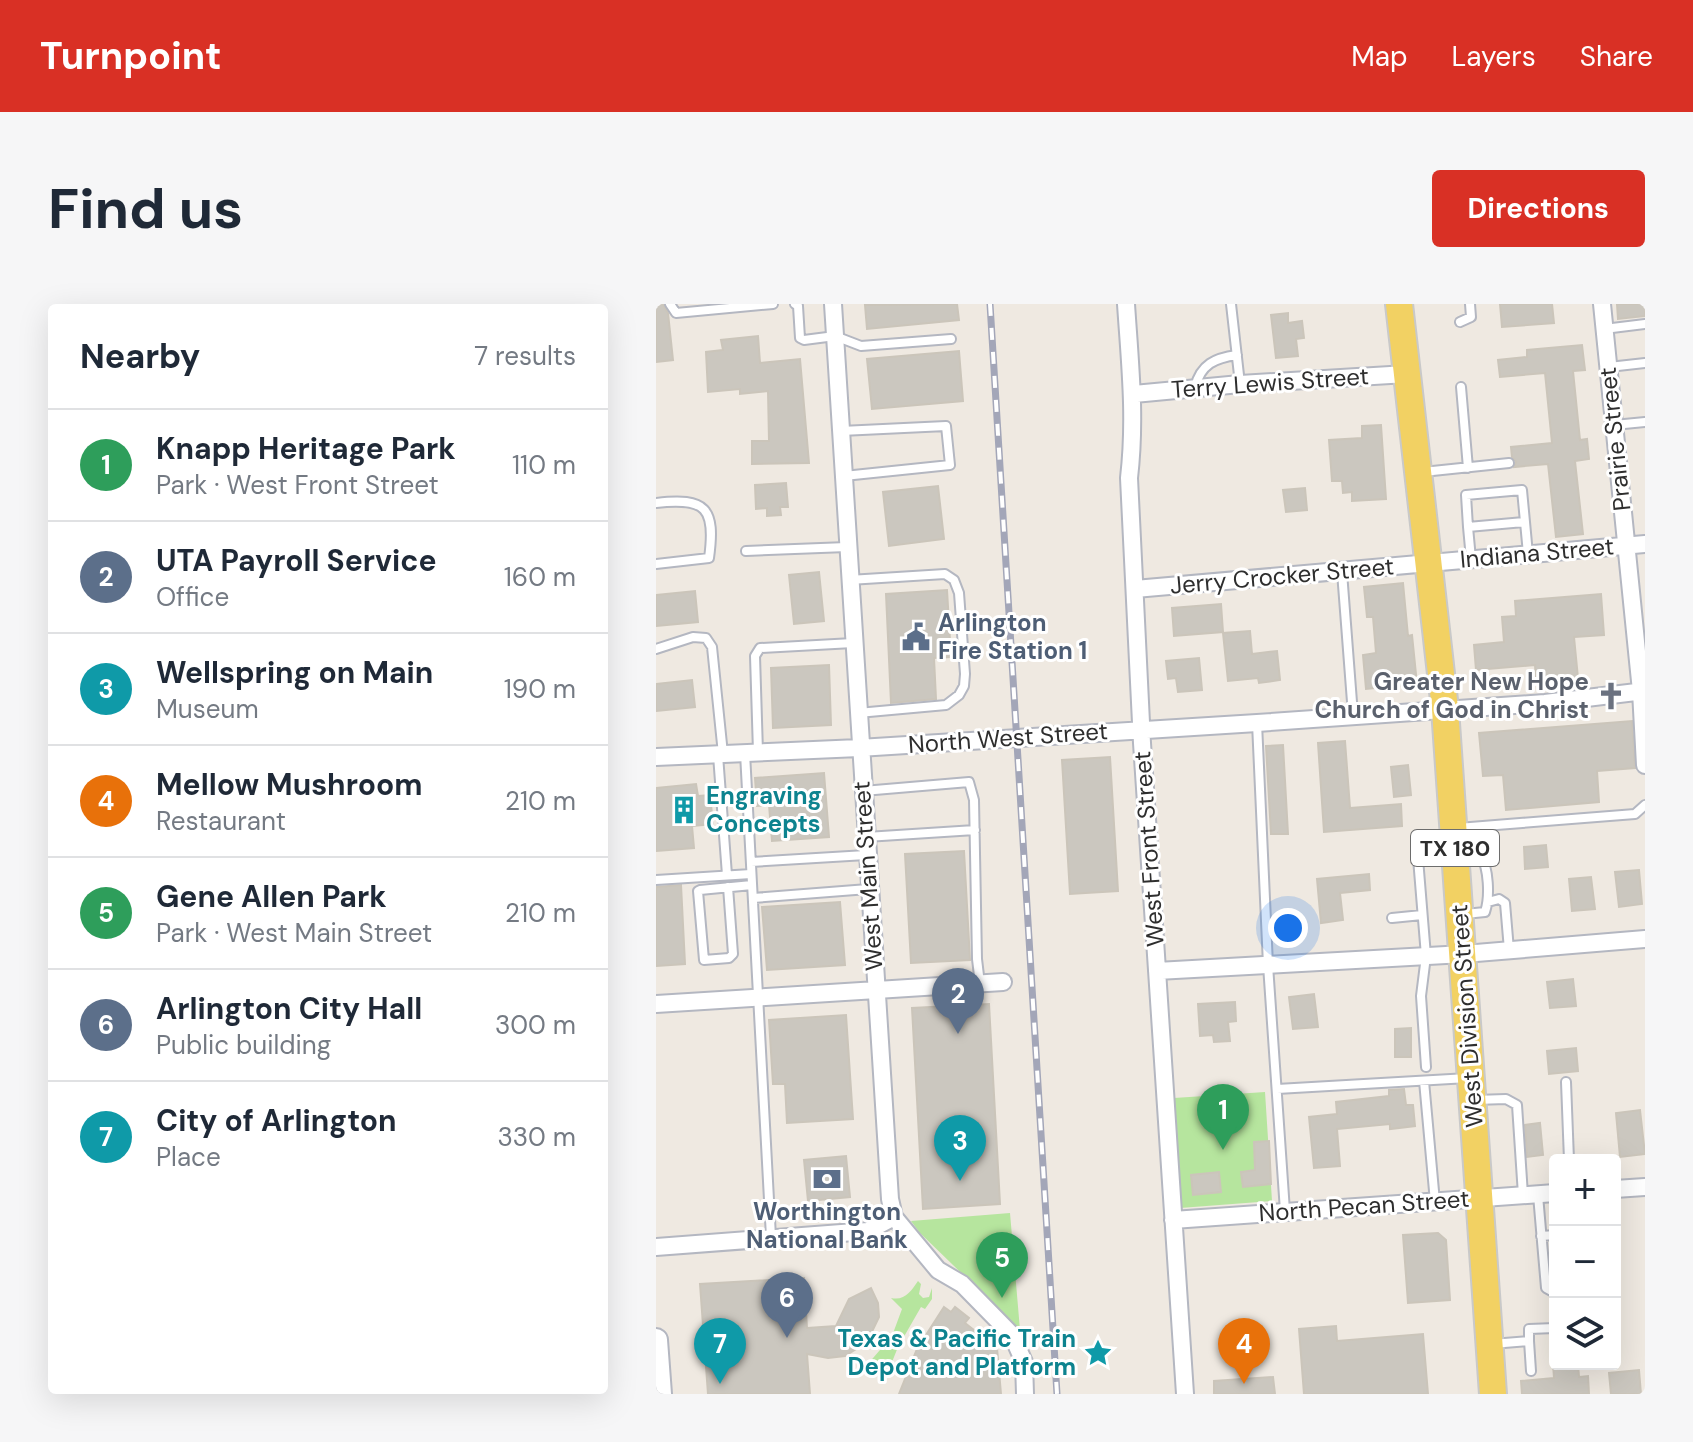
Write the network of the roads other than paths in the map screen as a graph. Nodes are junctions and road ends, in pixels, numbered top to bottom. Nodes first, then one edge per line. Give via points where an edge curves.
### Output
1 (670, 304) edge
2 (773, 304) edge
3 (795, 304) edge
4 (833, 304) edge
5 (1126, 304) edge
6 (1231, 304) edge
7 (1399, 304) edge
8 (1470, 304) edge
9 (1602, 304) edge
10 (1460, 322) dead end
11 (1645, 324) edge
12 (1604, 329) junction
13 (835, 336) junction
14 (951, 339) dead end
15 (1237, 355) junction
16 (1645, 363) edge
17 (1608, 367) junction
18 (1407, 374) junction
19 (1240, 384) junction
20 (1195, 387) junction
21 (1461, 387) dead end
22 (1134, 394) junction
23 (1645, 422) edge
24 (1613, 425) junction
25 (841, 431) junction
26 (1509, 463) dead end
27 (1468, 468) junction
28 (1418, 473) junction
29 (843, 476) junction
30 (656, 503) edge
31 (1524, 522) junction
32 (1468, 527) junction
33 (1645, 544) edge
34 (1625, 545) junction
35 (847, 547) junction
36 (746, 551) dead end
37 (1528, 554) junction
38 (1471, 559) junction
39 (1428, 563) junction
40 (656, 564) edge
41 (1342, 572) junction
42 (849, 580) junction
43 (1135, 589) junction
44 (853, 643) junction
45 (656, 649) edge
46 (1643, 691) edge
47 (1445, 709) junction
48 (857, 713) junction
49 (1353, 715) junction
50 (1257, 723) junction
51 (1141, 729) junction
52 (859, 748) junction
53 (751, 752) junction
54 (720, 754) junction
55 (656, 757) edge
56 (1645, 765) edge
57 (862, 791) junction
58 (1645, 805) edge
59 (1454, 828) junction
60 (975, 830) junction
61 (866, 846) junction
62 (1417, 846) dead end
63 (1456, 856) junction
64 (751, 862) junction
65 (751, 874) junction
66 (727, 875) junction
67 (656, 880) edge
68 (752, 885) junction
69 (728, 887) junction
70 (868, 889) junction
71 (753, 898) junction
72 (1488, 902) junction
73 (1422, 915) junction
74 (1461, 915) junction
75 (1392, 918) dead end
76 (1645, 939) edge
77 (1509, 950) junction
78 (1464, 954) junction
79 (1426, 956) junction
80 (1268, 965) junction
81 (1157, 971) junction
82 (1003, 982) dead end
83 (980, 984) junction
84 (875, 989) junction
85 (758, 997) junction
86 (656, 1004) edge
87 (1426, 1067) dead end
88 (1424, 1081) junction
89 (1566, 1082) dead end
90 (1277, 1089) junction
91 (1472, 1089) junction
92 (1569, 1154) edge
93 (1645, 1187) edge
94 (1621, 1189) edge
95 (1539, 1195) edge
96 (1480, 1199) junction
97 (1435, 1202) junction
98 (1285, 1211) junction
99 (894, 1217) junction
100 (1173, 1220) junction
101 (1549, 1235) edge
102 (1541, 1236) junction
103 (771, 1237) junction
104 (656, 1247) edge
105 (1549, 1290) edge
106 (1549, 1328) edge
107 (656, 1340) edge
108 (1529, 1341) junction
109 (1489, 1344) junction
110 (1531, 1371) dead end
111 (660, 1394) edge
112 (1025, 1394) edge
113 (1185, 1394) edge
114 (1493, 1394) edge

1 - 2 lane via 676,313
3 - 13 lane via 800,338
4 - 13 street, West Main Street
5 - 22 street, West Front Street
6 - 15 lane
7 - 18 main road, West Division Street / TX 180
8 - 10 lane via 1471,317
9 - 12 street, Prairie Street
11 - 12 lane
12 - 17 street, Prairie Street
13 - 14 lane via 861,346
13 - 25 street, West Main Street
15 - 19 lane
15 - 20 lane via 1213,360 1200,372
16 - 17 lane
17 - 24 street, Prairie Street
18 - 19 street, Terry Lewis Street
18 - 28 main road, West Division Street / TX 180
19 - 20 street, Terry Lewis Street
20 - 22 street, Terry Lewis Street
21 - 27 lane
22 - 43 street, West Front Street via 1129,478
23 - 24 lane
24 - 34 street, Prairie Street
25 - 29 street, West Main Street
25 - 29 lane via 946,426 950,465
26 - 27 lane
27 - 28 lane
28 - 39 main road, West Division Street / TX 180
29 - 35 street, West Main Street
30 - 40 lane via 691,501 702,506 712,536 709,558
31 - 32 lane
31 - 32 lane via 1522,490 1480,493 1466,495
31 - 37 lane
32 - 38 lane
33 - 34 street, Indiana Street
34 - 37 street, Indiana Street
34 - 46 street, Prairie Street
35 - 36 lane
35 - 42 street, West Main Street
37 - 38 street, Indiana Street
38 - 39 street, Indiana Street
39 - 41 street, Jerry Crocker Street
39 - 47 main road, West Division Street / TX 180
41 - 43 street, Jerry Crocker Street
41 - 49 lane
42 - 44 street, West Main Street
42 - 48 lane via 945,574 954,580 964,661 964,686 946,705
43 - 51 street, West Front Street
44 - 48 street, West Main Street
44 - 53 lane via 760,648 755,656
45 - 54 lane via 693,637 706,638 712,647
46 - 47 street, North West Street
46 - 56 street, Prairie Street
47 - 49 street, North West Street
47 - 59 main road, West Division Street / TX 180
48 - 52 street, West Main Street
49 - 50 street, North West Street
50 - 51 street, North West Street
50 - 80 lane
51 - 52 street, North West Street
51 - 81 street, West Front Street
52 - 53 street, North West Street
52 - 57 street, West Main Street
53 - 54 street, North West Street
53 - 64 lane
54 - 55 street, North West Street
54 - 66 lane
57 - 60 lane via 969,782
57 - 61 street, West Main Street
58 - 59 lane via 1624,816
59 - 63 main road, West Division Street / TX 180
60 - 61 lane
60 - 83 lane
61 - 64 lane
61 - 70 street, West Main Street
62 - 73 lane
63 - 72 lane via 1480,854
63 - 74 main road, West Division Street / TX 180
64 - 65 lane
65 - 66 lane
65 - 68 lane
66 - 67 lane
68 - 69 lane
68 - 71 lane
69 - 69 lane via 697,892 704,960 733,954
70 - 71 lane
70 - 84 street, West Main Street
71 - 85 lane
72 - 74 lane via 1485,912
72 - 77 lane via 1505,903
73 - 75 lane
73 - 79 lane
74 - 78 main road, West Division Street / TX 180
76 - 77 street
77 - 78 street
78 - 79 street
78 - 91 main road, West Division Street / TX 180
79 - 80 street
79 - 87 lane via 1421,996
80 - 81 street
80 - 90 lane
81 - 100 street, West Front Street
82 - 83 street
83 - 84 street
84 - 85 street
84 - 99 street, West Main Street
85 - 86 street
85 - 103 lane
88 - 90 lane
88 - 91 lane
88 - 97 lane
89 - 92 lane
90 - 98 lane
91 - 95 lane via 1517,1105
91 - 96 main road, West Division Street / TX 180
93 - 94 street
95 - 96 street, North Pecan Street
95 - 102 lane
96 - 97 street, North Pecan Street
96 - 109 main road, West Division Street / TX 180
97 - 98 street, North Pecan Street
98 - 100 street, North Pecan Street
99 - 103 street via 868,1231
99 - 112 street, West Main Street via 938,1270 962,1284 1012,1335 1024,1362
100 - 113 street, West Front Street
101 - 102 lane
102 - 105 lane
103 - 104 street
106 - 108 lane via 1529,1329
107 - 111 main road
108 - 109 lane
108 - 110 lane
109 - 114 main road, West Division Street / TX 180

